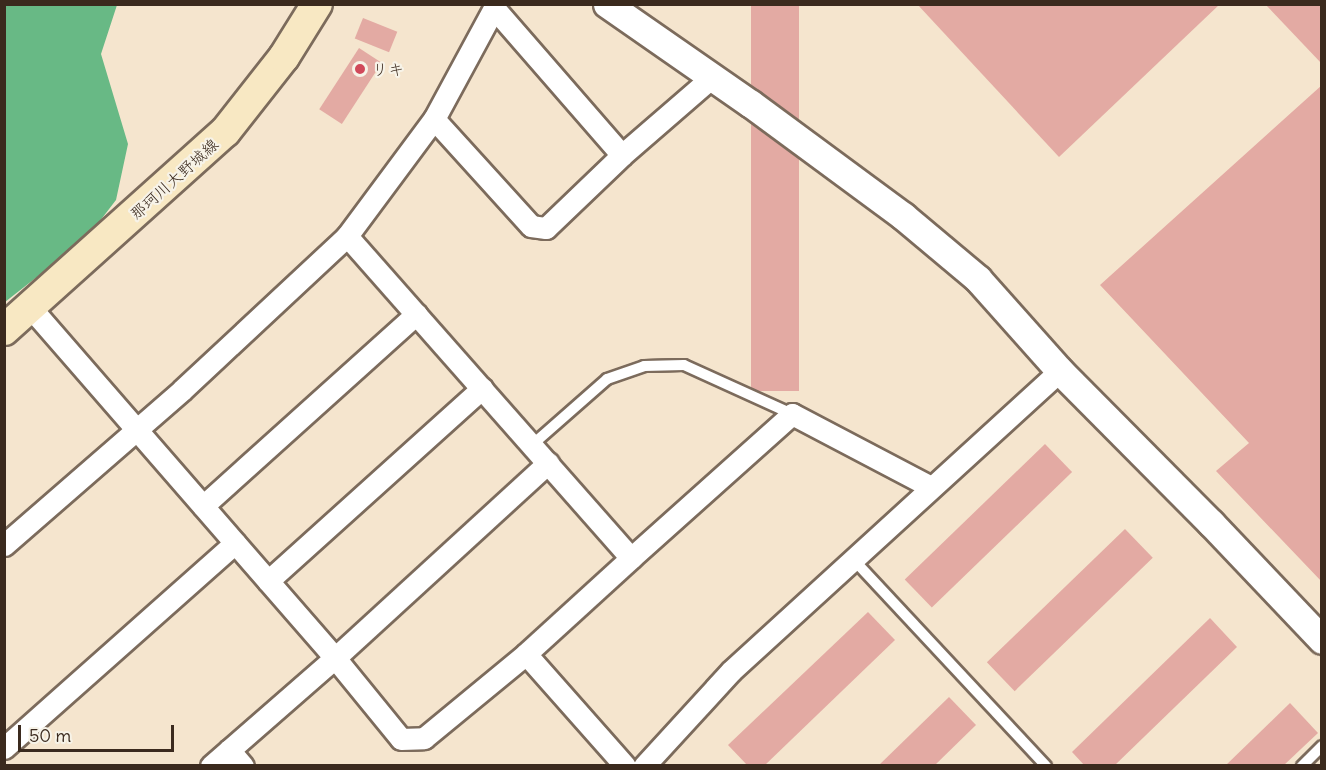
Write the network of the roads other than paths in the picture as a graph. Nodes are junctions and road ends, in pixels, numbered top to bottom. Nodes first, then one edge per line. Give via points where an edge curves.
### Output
1 (317, 4) edge
2 (607, 4) edge
3 (494, 6) edge
4 (712, 77) junction
5 (434, 119) junction
6 (622, 155) junction
7 (347, 236) junction
8 (30, 307) junction
9 (417, 314) junction
10 (4, 330) edge
11 (1060, 371) junction
12 (482, 388) junction
13 (792, 414) junction
14 (136, 429) junction
15 (532, 445) junction
16 (548, 463) junction
17 (931, 487) junction
18 (203, 506) junction
19 (235, 543) junction
20 (4, 545) edge
21 (631, 558) junction
22 (853, 559) junction
23 (268, 581) junction
24 (1322, 640) edge
25 (526, 654) junction
26 (335, 658) junction
27 (1322, 746) edge
28 (4, 748) edge
29 (229, 750) junction
30 (211, 765) edge
31 (243, 765) edge
32 (625, 765) edge
33 (644, 765) edge
34 (1046, 765) edge
35 (1302, 765) edge

1 - 8 main road, 那珂川大野城線 via 299,36 225,132
2 - 4 street
3 - 5 street
3 - 6 street
4 - 6 street
4 - 11 street via 903,216 978,279
5 - 6 street via 531,226 546,228
5 - 7 street
7 - 9 street
7 - 14 street
8 - 10 main road, 那珂川大野城線
8 - 14 street
9 - 12 street
9 - 18 street
11 - 17 street
11 - 24 street
12 - 15 street
12 - 23 street
13 - 15 lane via 684,365 644,366 607,379
13 - 17 street
13 - 21 street
14 - 18 street
14 - 20 street
15 - 16 street
16 - 21 street
16 - 26 street
17 - 22 street
18 - 19 street
19 - 23 street
19 - 28 street
21 - 25 street
22 - 33 street via 731,671
22 - 34 lane
23 - 26 street
25 - 26 street via 424,738 401,739
25 - 32 street
26 - 29 street
27 - 35 lane
29 - 30 street
29 - 31 street

